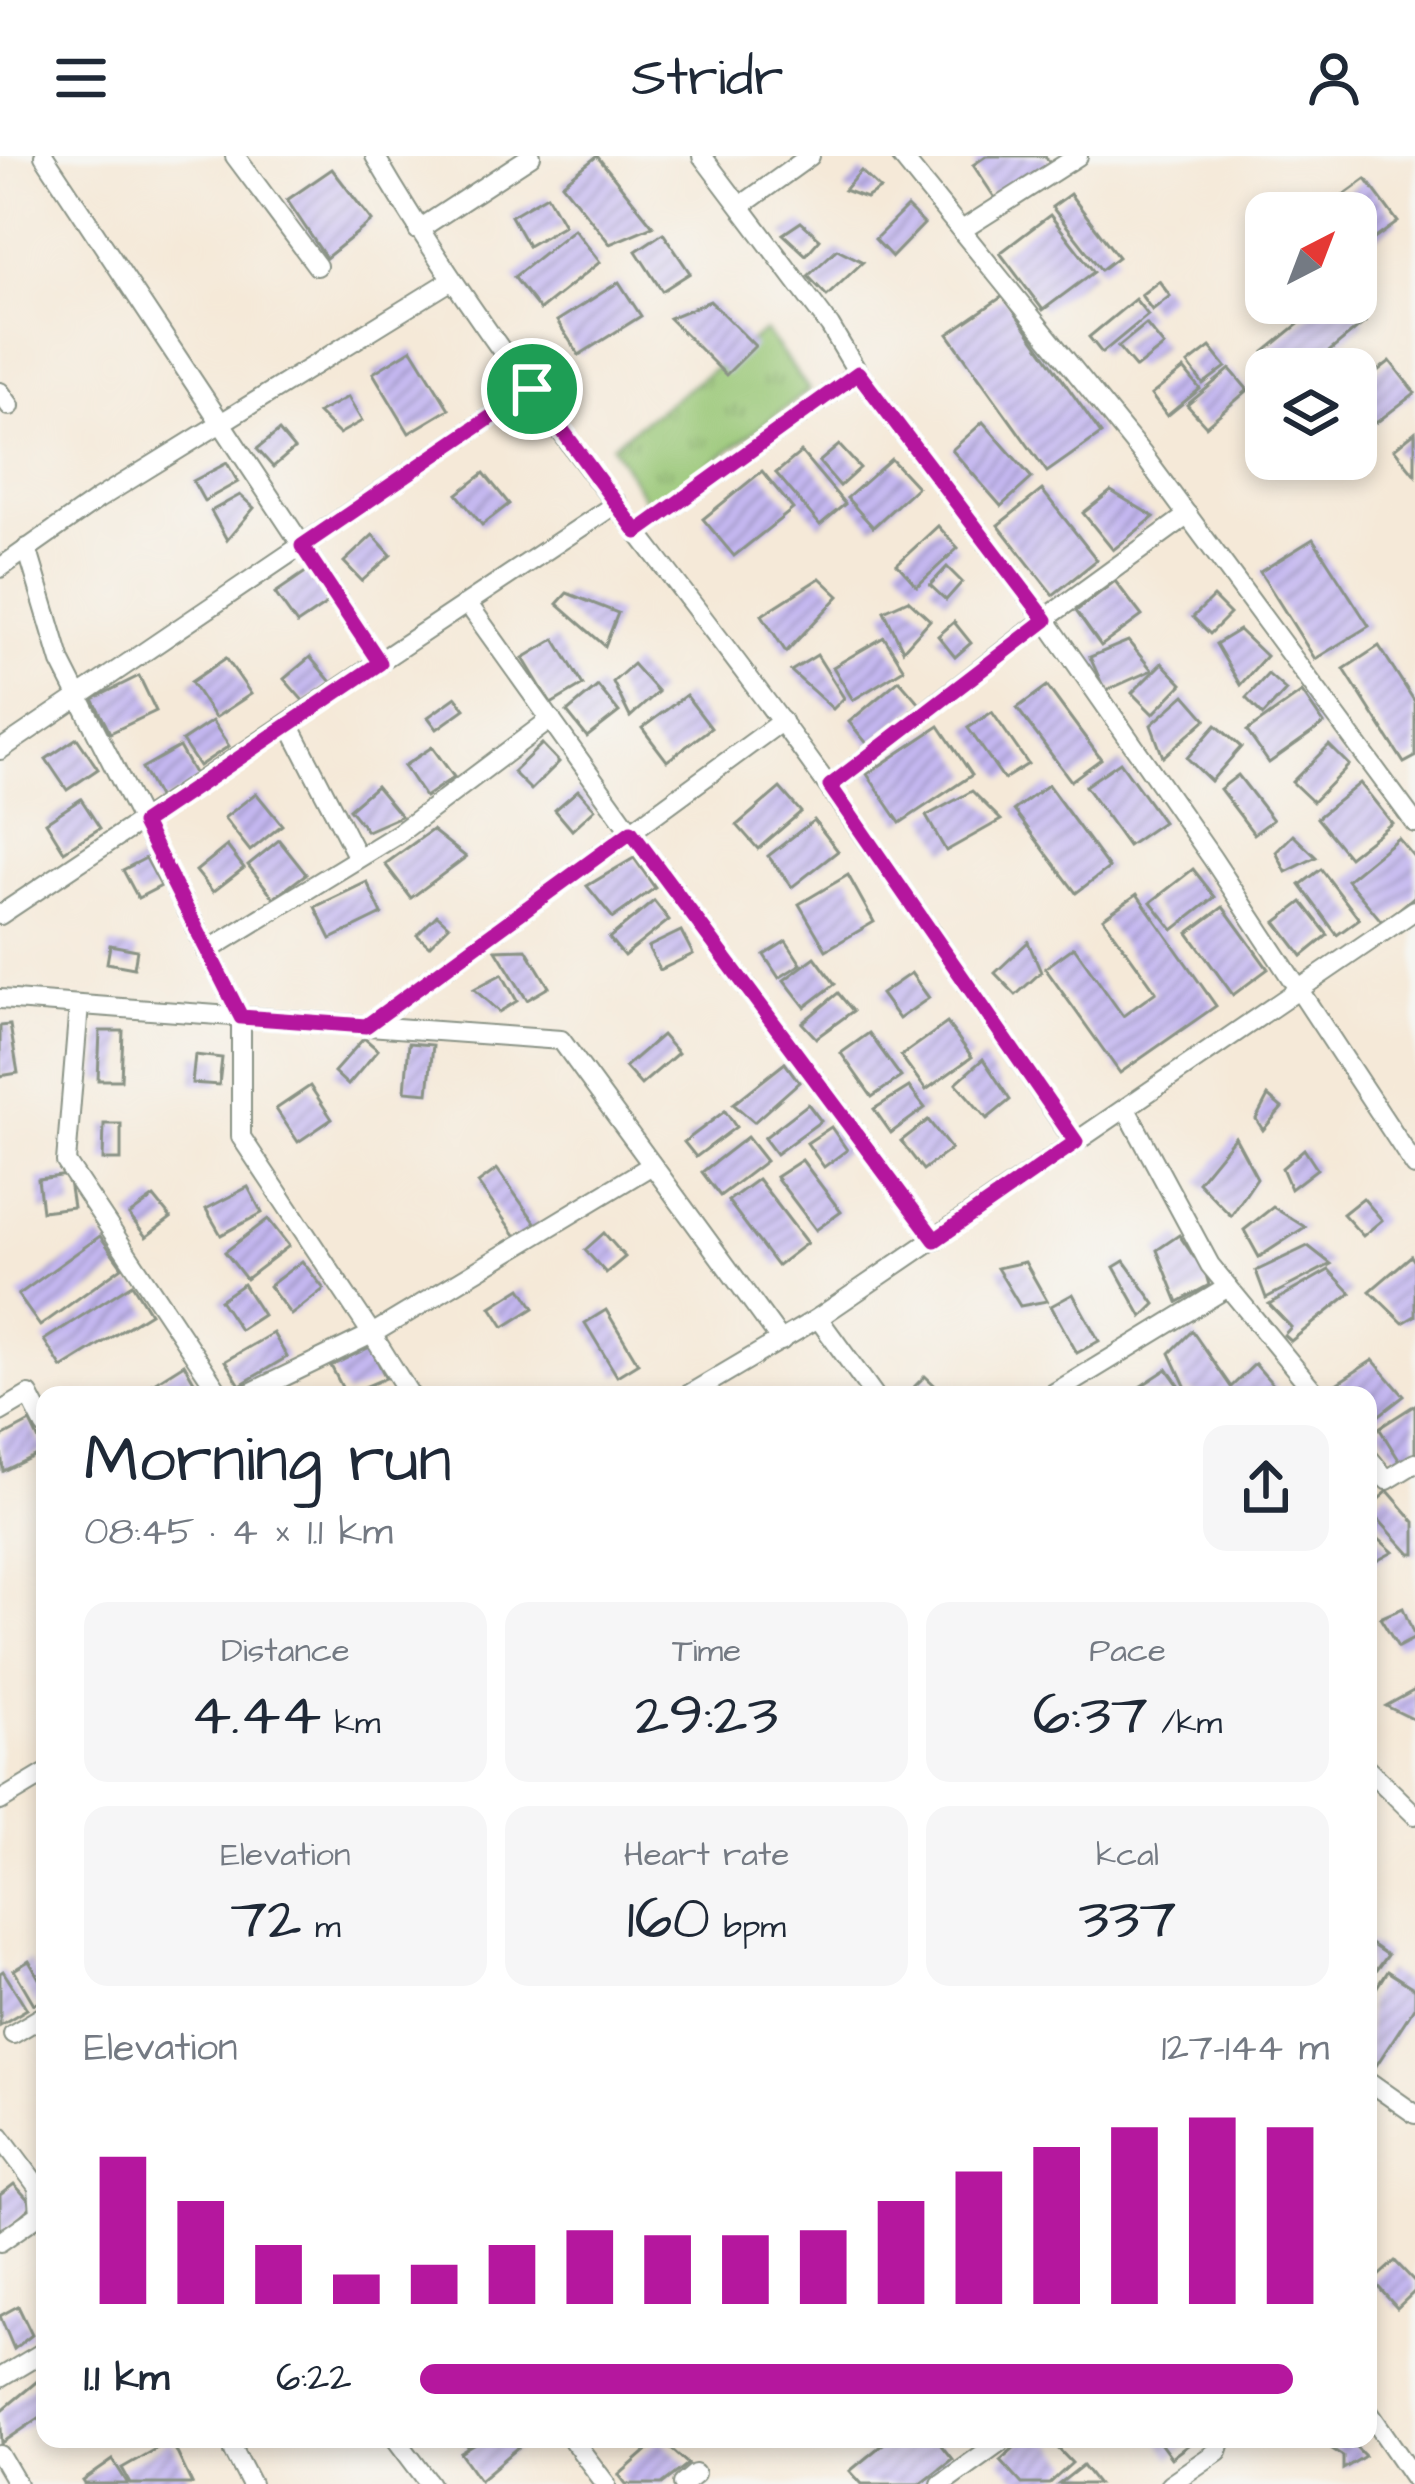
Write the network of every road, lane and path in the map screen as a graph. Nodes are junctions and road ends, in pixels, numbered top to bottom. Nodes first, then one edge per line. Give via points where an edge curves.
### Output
1 (44, 156) edge
2 (235, 156) edge
3 (375, 156) edge
4 (531, 156) edge
5 (702, 156) edge
6 (810, 156) edge
7 (901, 156) edge
8 (1078, 156) edge
9 (742, 206) junction
10 (418, 230) junction
11 (962, 230) junction
12 (317, 266) dead end
13 (452, 280) junction
14 (858, 373) junction
15 (532, 389) junction
16 (221, 423) junction
17 (617, 503) junction
18 (1189, 515) junction
19 (637, 532) junction
20 (302, 546) junction
21 (27, 548) junction
22 (0, 568) edge
23 (468, 604) junction
24 (1046, 620) junction
25 (380, 663) junction
26 (79, 698) junction
27 (550, 719) junction
28 (782, 722) junction
29 (289, 724) junction
30 (0, 750) edge
31 (830, 786) junction
32 (143, 823) junction
33 (1415, 824) edge
34 (631, 832) junction
35 (358, 858) junction
36 (1415, 910) edge
37 (1, 913) edge
38 (208, 951) junction
39 (1297, 992) junction
40 (0, 999) edge
41 (79, 1004) junction
42 (241, 1017) junction
43 (366, 1026) junction
44 (1126, 1108) junction
45 (1076, 1142) junction
46 (652, 1166) junction
47 (1415, 1166) edge
48 (935, 1240) junction
49 (1228, 1286) junction
50 (818, 1318) junction
51 (372, 1334) junction
52 (781, 1340) junction
53 (215, 1386) edge
54 (265, 1386) edge
55 (404, 1386) edge
56 (703, 1386) edge
57 (867, 1386) edge
58 (1066, 1386) edge
59 (1310, 1386) edge
60 (36, 1410) edge
61 (0, 1412) edge
62 (1415, 1463) edge
63 (1377, 1468) edge
64 (1387, 1480) junction
65 (1377, 1487) edge
66 (1377, 1778) edge
67 (36, 1779) edge
68 (0, 1801) edge
69 (1415, 1815) edge
70 (36, 2020) edge
71 (13, 2034) dead end
72 (1377, 2087) edge
73 (1415, 2114) edge
74 (0, 2136) edge
75 (36, 2184) edge
76 (36, 2217) edge
77 (0, 2242) edge
78 (36, 2356) edge
79 (0, 2378) edge
80 (1377, 2424) edge
81 (234, 2448) edge
82 (403, 2448) edge
83 (579, 2448) edge
84 (991, 2448) edge
85 (1219, 2448) edge
86 (0, 2456) edge
87 (1415, 2479) edge
88 (17, 2484) edge
89 (251, 2484) edge
90 (430, 2484) edge
91 (607, 2484) edge
92 (940, 2484) edge
93 (1170, 2484) edge

1 - 16 street
2 - 12 street
3 - 10 street
4 - 10 street
5 - 9 street
6 - 9 street
7 - 11 street
8 - 11 street
9 - 14 street
10 - 13 street
11 - 18 street
13 - 15 street
13 - 16 street
14 - 19 street
14 - 24 street
15 - 17 street
15 - 20 street
16 - 20 street
16 - 21 street
17 - 19 street
17 - 23 street
18 - 24 street
18 - 33 street
19 - 28 street
20 - 25 street
20 - 26 street
21 - 22 street
21 - 26 street
23 - 25 street
23 - 27 street
24 - 31 street
24 - 39 street
25 - 29 street
26 - 30 street
26 - 32 street
27 - 34 street
27 - 35 street
28 - 31 street
28 - 34 street
29 - 32 street
29 - 35 street
31 - 45 street
32 - 37 street
32 - 38 street
34 - 43 street
34 - 48 street
35 - 38 street
36 - 39 street
38 - 42 street
39 - 44 street
39 - 47 street
40 - 41 street
41 - 42 street
41 - 53 street via 66,1162
42 - 43 street
42 - 51 street via 241,1137
43 - 46 street via 561,1040
44 - 45 street
44 - 49 street
45 - 48 street
46 - 51 street
46 - 52 street
48 - 50 street
49 - 58 street
49 - 59 street
50 - 52 street
50 - 57 street
51 - 54 street
51 - 55 street
52 - 56 street
60 - 61 street via 28,1395
62 - 64 street
63 - 64 street
64 - 65 street
66 - 69 street
67 - 68 street
70 - 71 street
72 - 73 street
74 - 75 street
76 - 77 street
78 - 79 street
80 - 87 street
81 - 89 street
82 - 90 street
83 - 91 street
84 - 92 street
85 - 93 street
86 - 88 street

